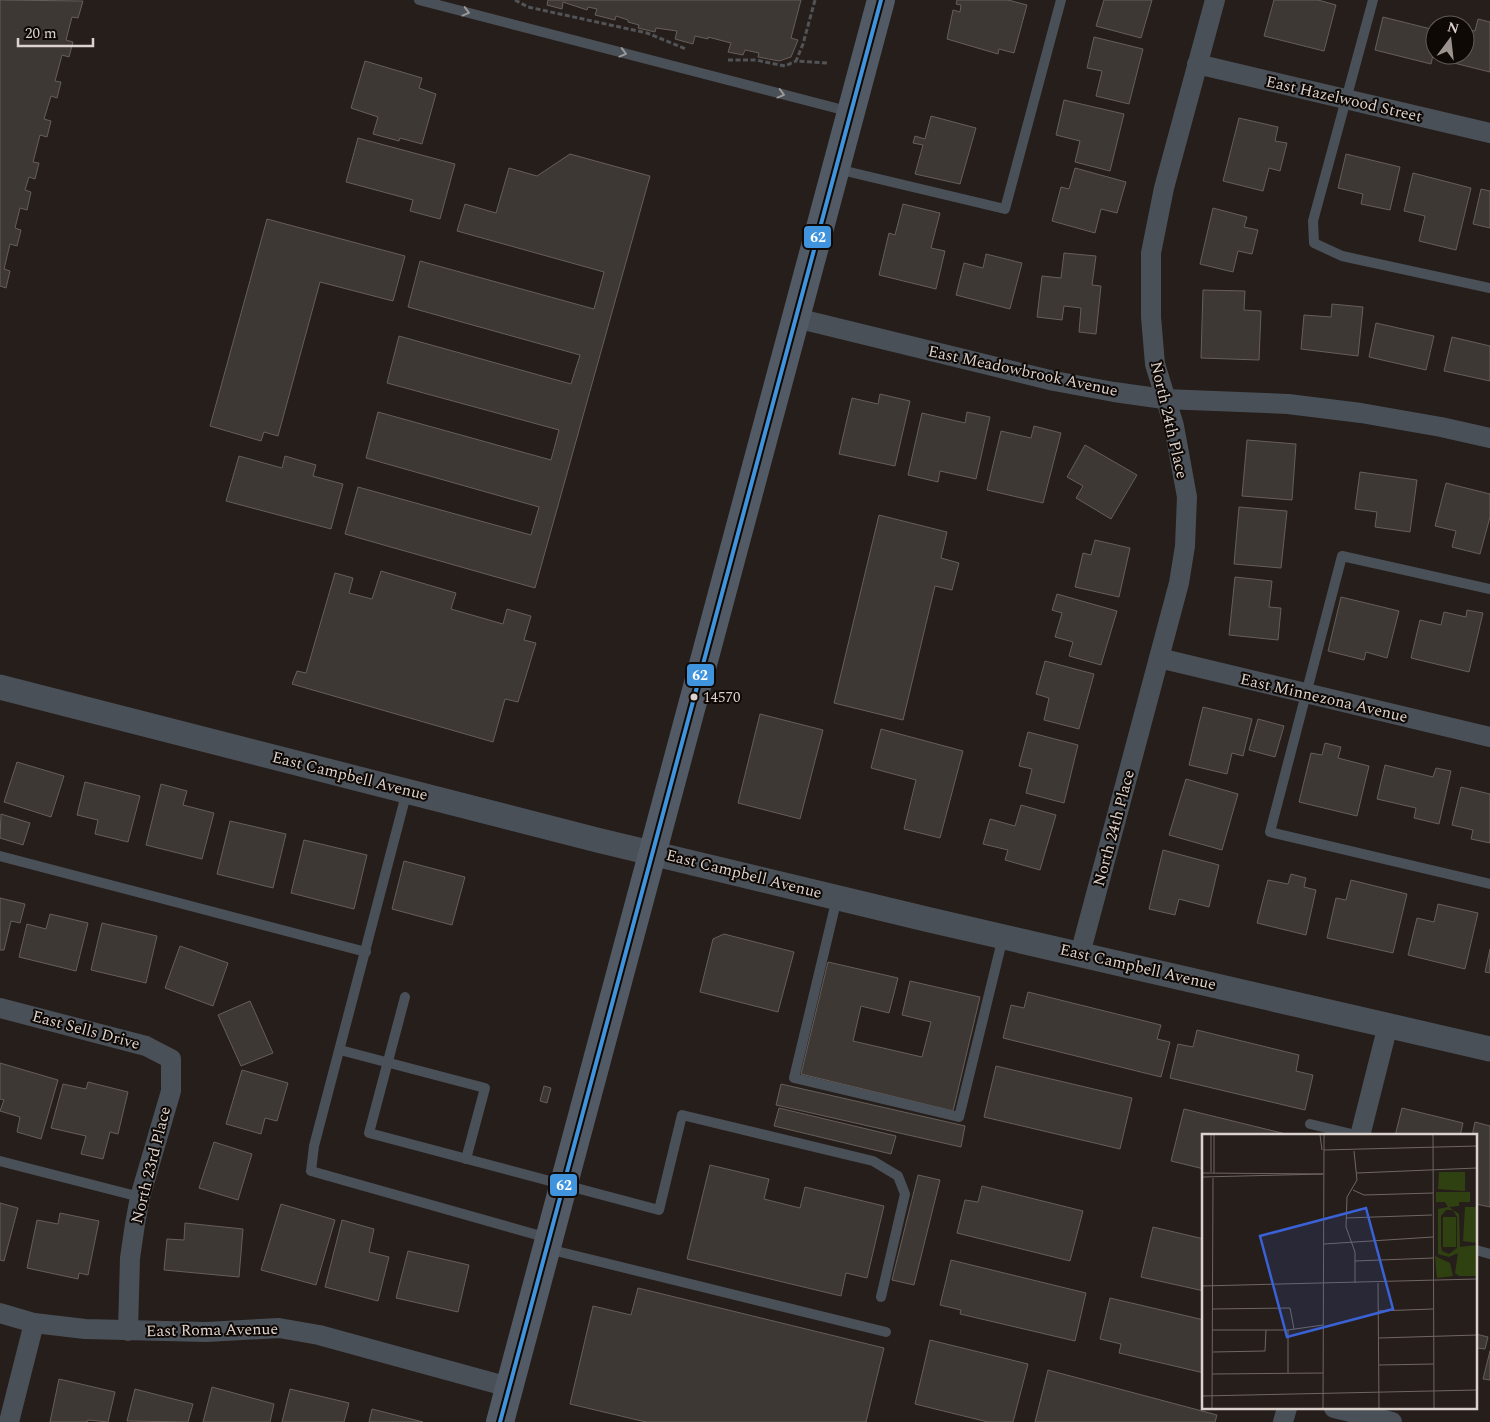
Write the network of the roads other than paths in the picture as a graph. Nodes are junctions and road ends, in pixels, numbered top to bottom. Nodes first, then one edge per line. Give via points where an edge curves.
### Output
1 (419, 0) edge
2 (881, 0) edge
3 (1060, 0) edge
4 (1215, 0) edge
5 (1373, 0) edge
6 (1197, 64) junction
7 (1345, 100) junction
8 (851, 112) junction
9 (1490, 133) edge
10 (837, 169) junction
11 (1490, 288) edge
12 (796, 318) junction
13 (1164, 399) junction
14 (1490, 438) edge
15 (1490, 589) edge
16 (1159, 658) junction
17 (0, 687) edge
18 (1305, 694) junction
19 (1490, 737) edge
20 (407, 791) junction
21 (653, 852) junction
22 (0, 856) edge
23 (1490, 884) edge
24 (837, 897) junction
25 (1003, 936) junction
26 (366, 952) junction
27 (1080, 954) junction
28 (405, 997) dead end
29 (0, 1008) edge
30 (1388, 1025) junction
31 (1490, 1048) edge
32 (340, 1050) junction
33 (171, 1059) joint
34 (388, 1062) junction
35 (1310, 1124) dead end
36 (1352, 1134) edge
37 (1361, 1134) edge
38 (466, 1159) junction
39 (0, 1162) edge
40 (564, 1185) junction
41 (140, 1197) junction
42 (548, 1244) junction
43 (881, 1297) dead end
44 (0, 1313) edge
45 (34, 1323) junction
46 (128, 1331) junction
47 (886, 1332) dead end
48 (509, 1386) junction
49 (1342, 1410) edge
50 (8, 1422) edge
51 (500, 1422) edge
52 (1392, 1422) edge

1 -> 8 lane
2 - 8 main road
3 - 10 lane via 1005,209
4 - 6 street, North 24th Place
5 - 7 lane
6 - 7 street, East Hazelwood Street
6 - 13 street, North 24th Place via 1164,188 1151,252 1155,364
7 - 9 street, East Hazelwood Street
7 - 11 lane via 1313,221 1314,243 1342,256
8 - 10 main road
10 - 12 main road
12 - 13 street, East Meadowbrook Avenue via 1054,381
12 - 21 main road
13 - 14 street, East Meadowbrook Avenue via 1288,404 1379,416
13 - 16 street, North 24th Place via 1174,426 1187,497 1186,546 1180,583
15 - 18 lane via 1342,556
16 - 18 street, East Minnezona Avenue
16 - 27 street, North 24th Place
17 - 20 street, East Campbell Avenue
18 - 19 street, East Minnezona Avenue
18 - 23 lane via 1270,832
20 - 21 street, East Campbell Avenue
20 - 26 lane
21 - 24 street, East Campbell Avenue
21 - 40 main road
22 - 26 lane
24 - 25 street, East Campbell Avenue
24 - 25 lane via 794,1078 959,1117
25 - 27 street, East Campbell Avenue
26 - 32 lane
27 - 30 street, East Campbell Avenue
28 - 34 lane
29 - 33 street, East Sells Drive via 146,1046
30 - 31 street, East Campbell Avenue
30 - 37 street
32 - 34 lane
32 - 42 lane via 310,1171
33 - 41 street, North 23rd Place via 171,1091
34 - 38 lane via 485,1088
34 - 38 lane via 368,1133
35 - 36 lane
38 - 40 lane
39 - 41 lane
40 - 42 main road
40 - 43 lane via 659,1210 682,1115 873,1161 898,1176 905,1194
41 - 46 street, North 23rd Place via 130,1258
42 - 47 lane
42 - 48 main road
44 - 45 street, East Roma Avenue
45 - 46 street, East Roma Avenue
45 - 50 street
46 - 48 street, East Roma Avenue via 206,1332 279,1328 319,1335
48 - 51 main road
49 - 52 street

